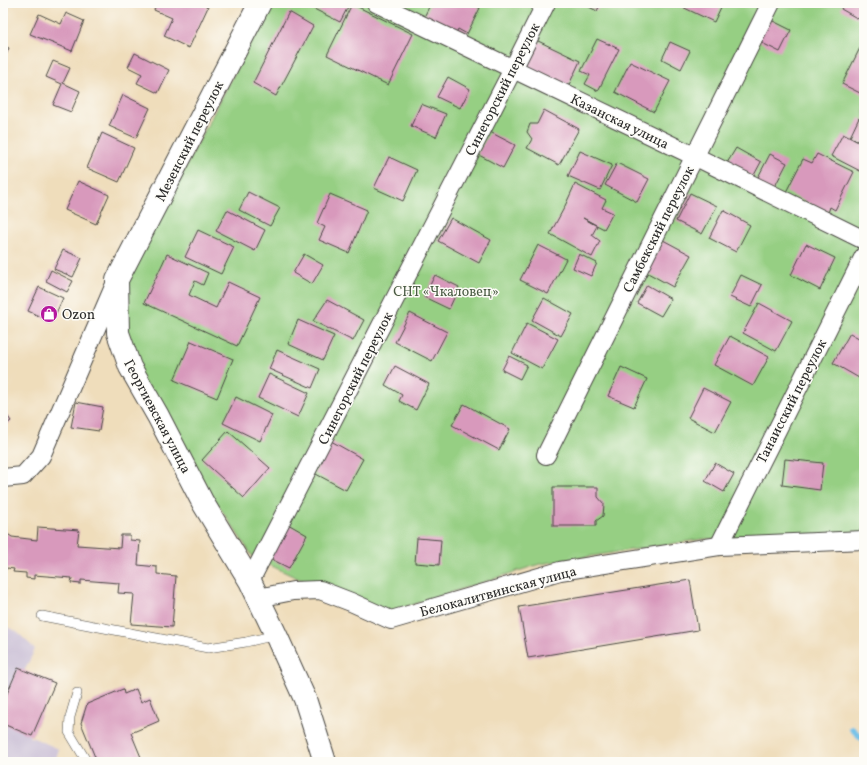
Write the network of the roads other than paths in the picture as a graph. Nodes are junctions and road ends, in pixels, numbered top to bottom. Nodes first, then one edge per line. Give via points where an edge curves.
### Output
1 (260, 3) edge
2 (376, 3) edge
3 (546, 3) edge
4 (771, 3) edge
5 (513, 69) junction
6 (694, 156) junction
7 (864, 240) edge
8 (864, 256) edge
9 (117, 280) junction
10 (546, 455) dead end
11 (3, 478) edge
12 (864, 540) edge
13 (719, 546) junction
14 (254, 590) junction
15 (42, 616) dead end
16 (276, 635) junction
17 (77, 693) dead end
18 (87, 762) edge
19 (325, 762) edge

1 - 9 street, Мезенский переулок
2 - 5 street, Казанская улица
3 - 5 street, Синегорский переулок
4 - 6 street, Самбекский переулок
5 - 6 street, Казанская улица
5 - 14 street, Синегорский переулок
6 - 7 street, Казанская улица
6 - 10 street, Самбекский переулок
8 - 13 street, Танаисский переулок
9 - 11 street via 41,456 23,476
9 - 14 street, Георгиевская улица via 118,333 130,367 203,503
12 - 13 street, Белокалитвинская улица
13 - 14 street, Белокалитвинская улица via 560,571 390,620 320,590
14 - 16 street, Георгиевская улица
15 - 16 lane via 208,648
16 - 19 street, Георгиевская улица via 305,698
17 - 18 lane via 70,717 69,732

